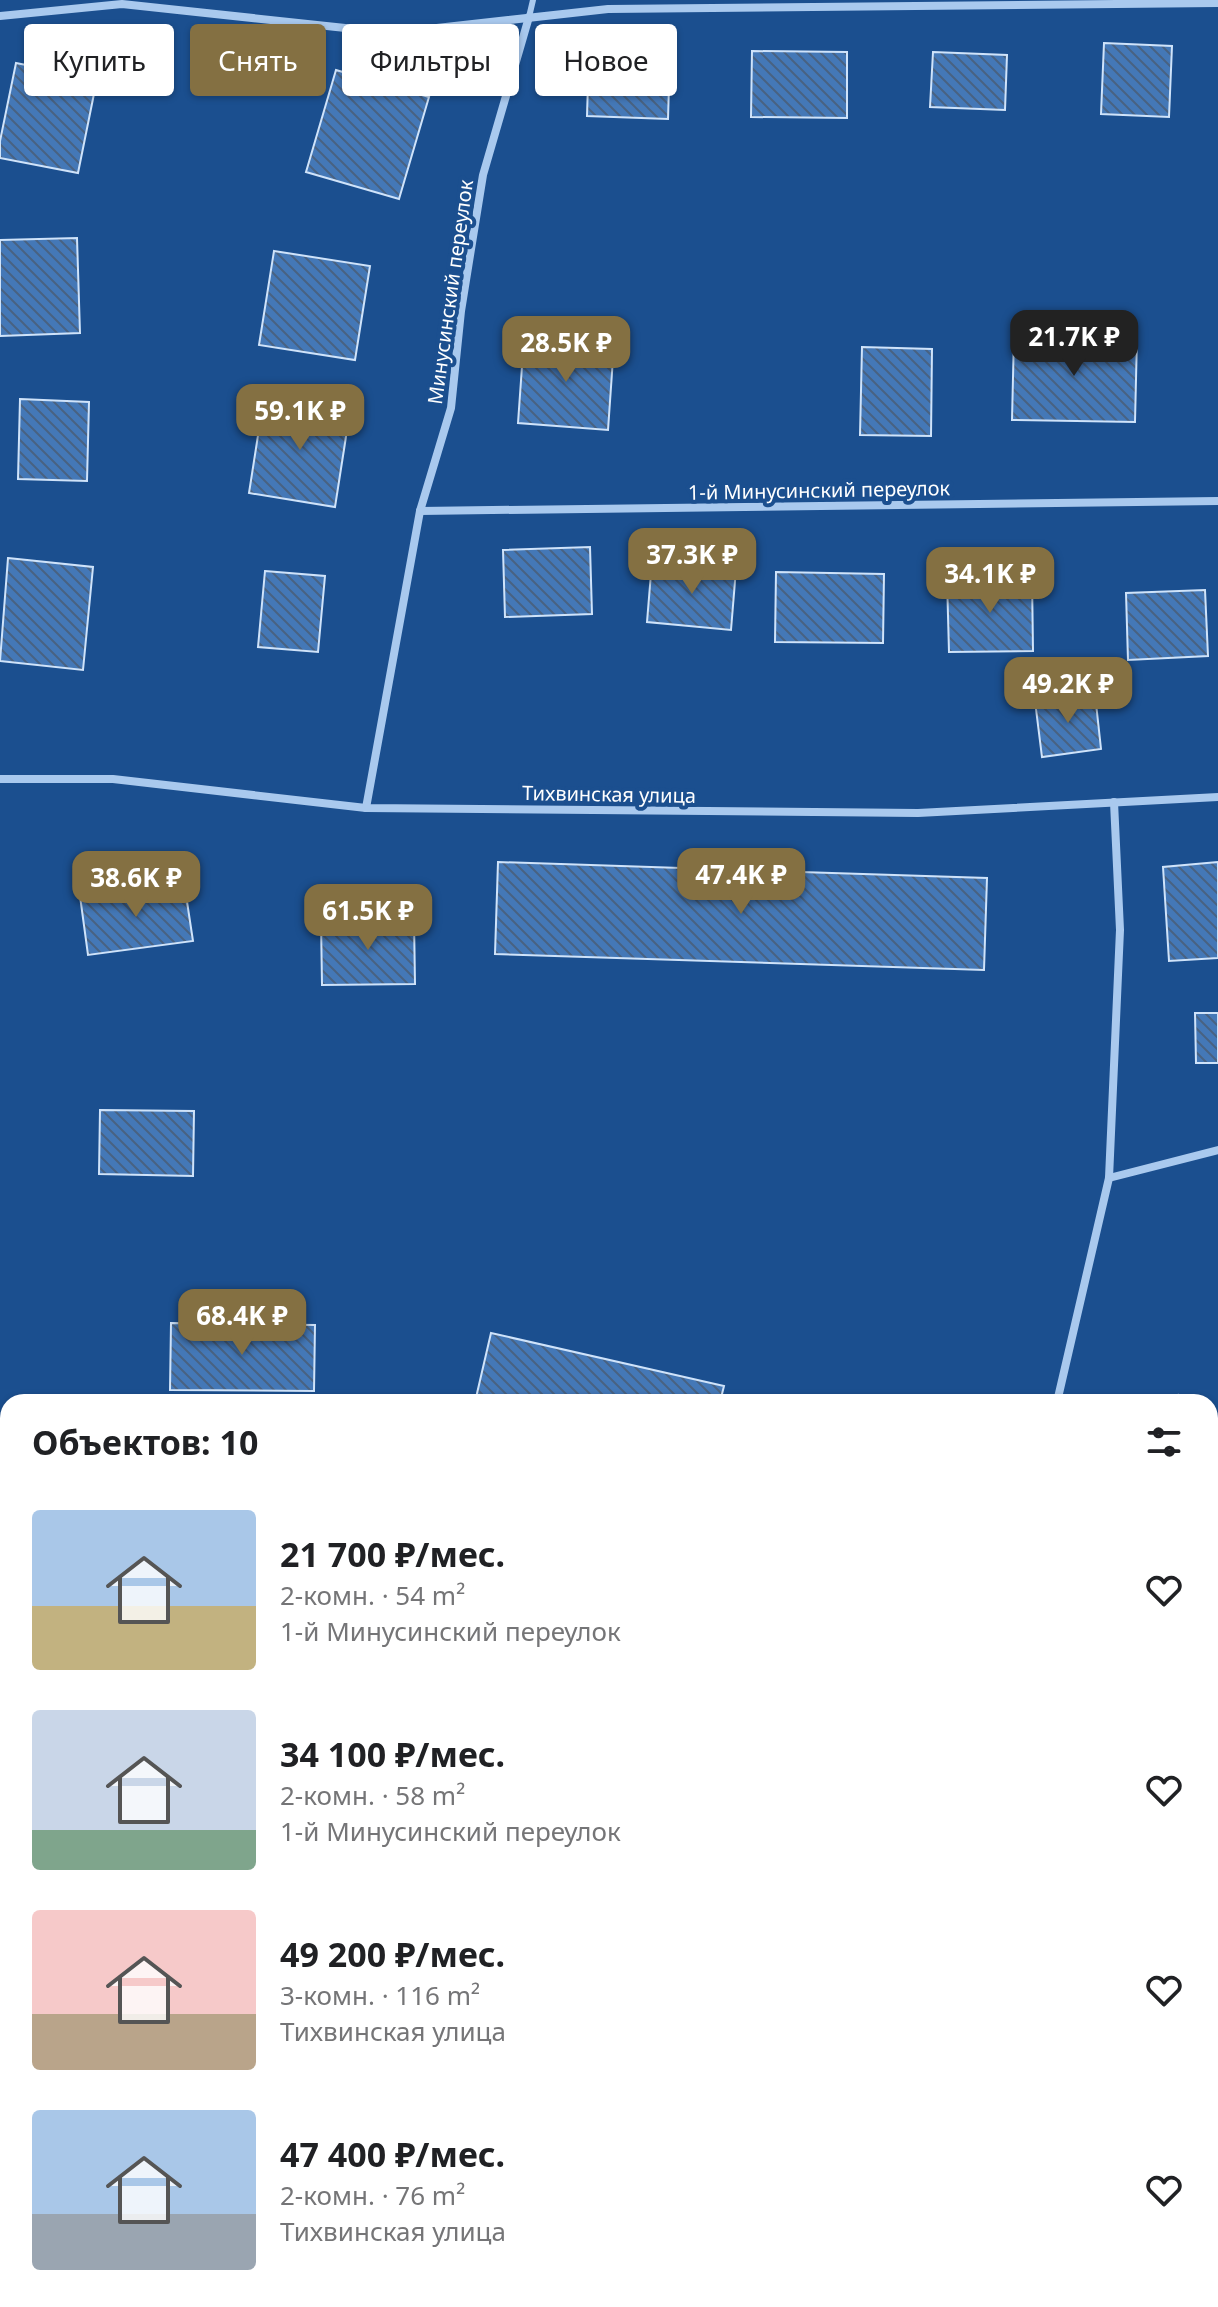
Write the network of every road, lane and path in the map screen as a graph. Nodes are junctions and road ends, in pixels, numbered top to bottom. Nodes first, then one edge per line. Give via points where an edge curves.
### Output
1 (533, 0) edge
2 (1218, 3) edge
3 (0, 16) edge
4 (529, 17) junction
5 (1218, 501) edge
6 (420, 511) junction
7 (0, 779) edge
8 (1218, 797) edge
9 (1114, 802) junction
10 (366, 808) junction
11 (1218, 1150) edge
12 (1109, 1178) junction
13 (1059, 1394) edge

1 - 4 lane
2 - 4 street via 608,9
3 - 4 street via 122,4 392,33
4 - 6 street, Минусинский переулок via 483,175 451,408
5 - 6 street, 1-й Минусинский переулок
6 - 10 street, Минусинский переулок
7 - 10 street, Тихвинская улица via 113,779
8 - 9 street, Тихвинская улица
9 - 10 street, Тихвинская улица via 918,813
9 - 12 street via 1120,930
11 - 12 street
12 - 13 street

